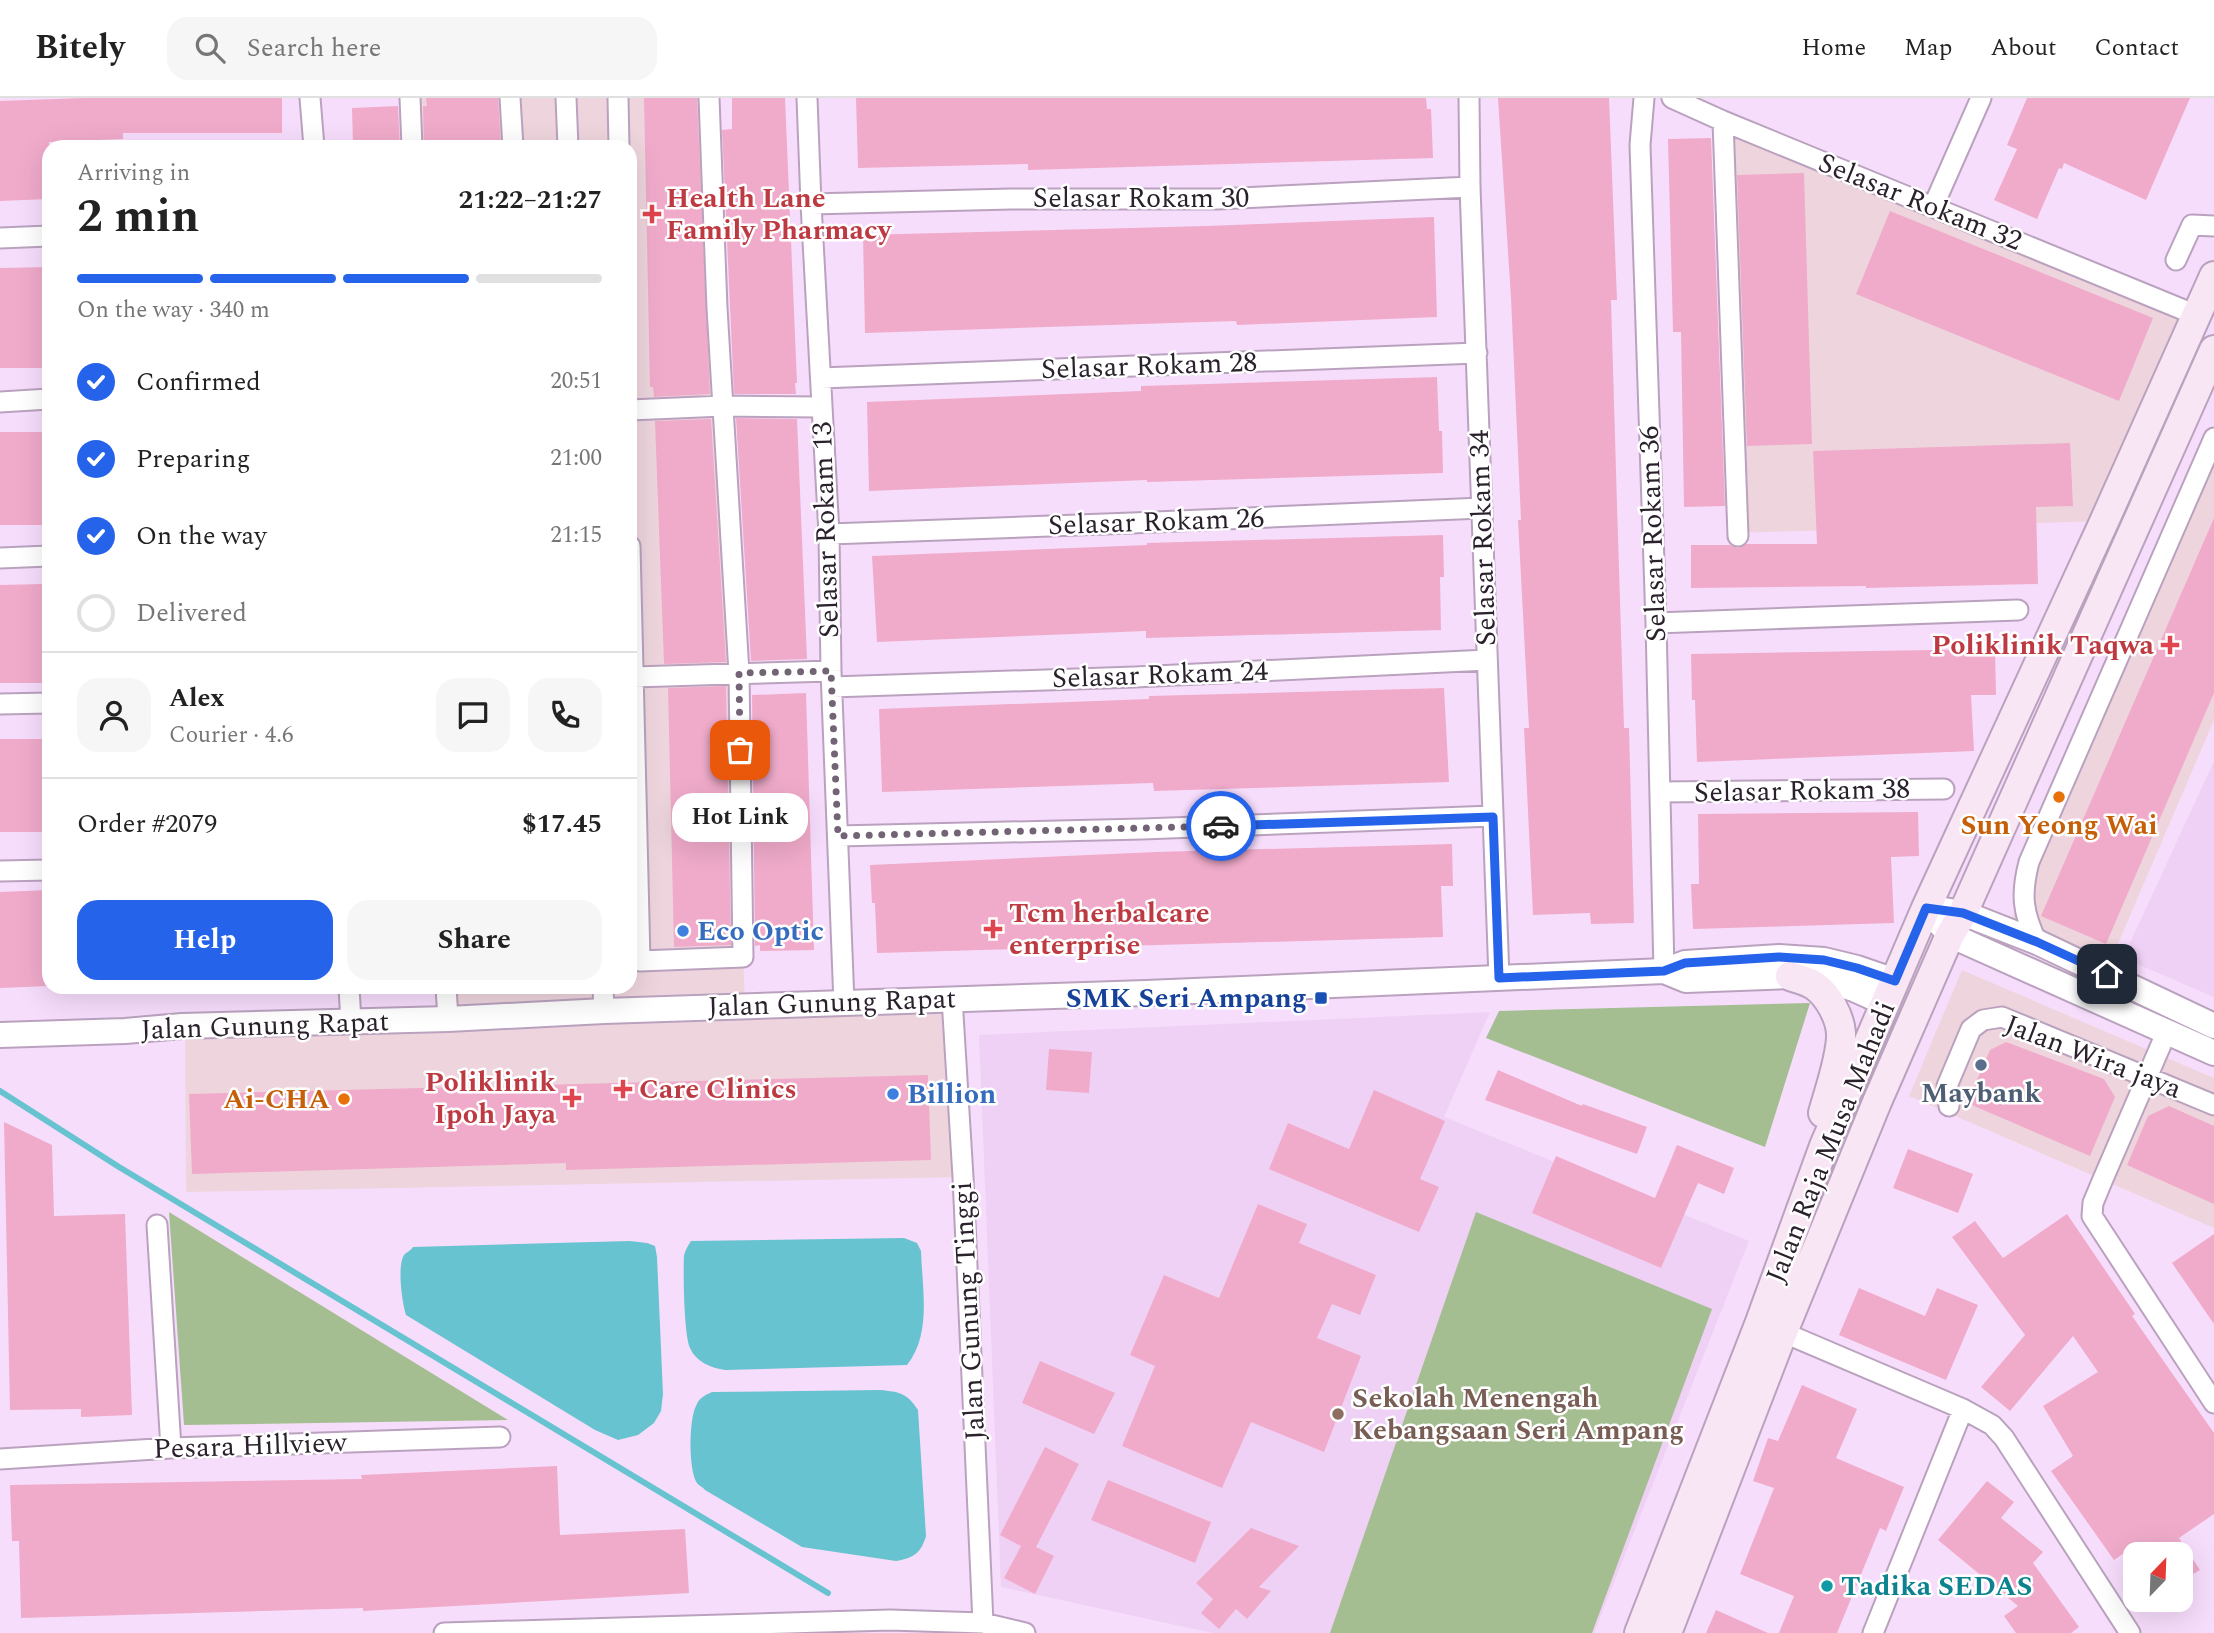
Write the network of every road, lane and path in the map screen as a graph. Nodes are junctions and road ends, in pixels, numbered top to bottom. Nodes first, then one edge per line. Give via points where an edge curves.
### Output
1 (310, 98) edge
2 (410, 98) edge
3 (510, 98) edge
4 (566, 98) edge
5 (618, 98) edge
6 (709, 98) edge
7 (807, 98) edge
8 (1469, 98) edge
9 (1644, 98) edge
10 (1672, 98) edge
11 (1981, 98) edge
12 (1723, 121) junction
13 (313, 140) edge
14 (412, 140) edge
15 (513, 140) edge
16 (568, 140) edge
17 (619, 140) edge
18 (1470, 187) junction
19 (811, 204) junction
20 (1933, 207) junction
21 (2214, 226) edge
22 (42, 236) edge
23 (0, 238) edge
24 (2176, 260) dead end
25 (2214, 276) edge
26 (2196, 315) junction
27 (2214, 350) edge
28 (1477, 353) junction
29 (821, 378) junction
30 (42, 399) edge
31 (0, 402) edge
32 (723, 406) junction
33 (821, 407) junction
34 (637, 410) edge
35 (2214, 438) edge
36 (1482, 508) junction
37 (829, 534) junction
38 (1738, 536) dead end
39 (42, 556) edge
40 (0, 558) edge
41 (2018, 610) dead end
42 (1657, 624) junction
43 (1487, 660) junction
44 (739, 673) junction
45 (637, 677) edge
46 (832, 679) junction
47 (42, 703) edge
48 (0, 704) edge
49 (1944, 789) dead end
50 (1661, 792) junction
51 (1493, 817) junction
52 (838, 836) junction
53 (42, 870) edge
54 (0, 871) edge
55 (1926, 908) junction
56 (1956, 924) junction
57 (637, 931) edge
58 (2037, 942) junction
59 (1664, 971) junction
60 (1790, 976) junction
61 (1499, 978) junction
62 (349, 994) edge
63 (446, 994) edge
64 (1894, 994) junction
65 (953, 998) junction
66 (603, 999) edge
67 (844, 1003) junction
68 (448, 1019) junction
69 (351, 1021) junction
70 (2214, 1026) edge
71 (2167, 1031) junction
72 (1907, 1034) junction
73 (0, 1035) edge
74 (2214, 1053) edge
75 (2147, 1076) junction
76 (2214, 1105) edge
77 (1949, 1106) dead end
78 (1825, 1146) junction
79 (157, 1225) dead end
80 (1771, 1327) junction
81 (2214, 1403) edge
82 (1963, 1409) junction
83 (500, 1437) dead end
84 (171, 1448) junction
85 (0, 1459) edge
86 (983, 1623) junction
87 (444, 1633) edge
88 (1025, 1633) edge
89 (1639, 1633) edge
90 (1667, 1633) edge
91 (1873, 1633) edge
92 (2130, 1633) edge

1 - 13 street
2 - 14 street
3 - 15 street
4 - 16 street
5 - 17 street
6 - 32 street
7 - 19 street, Selasar Rokam 13
8 - 18 street, Selasar Rokam 34
9 - 42 street, Selasar Rokam 36 via 1640,145
10 - 12 street, Selasar Rokam 32
11 - 20 street
12 - 20 street, Selasar Rokam 32
12 - 38 street
18 - 19 street, Selasar Rokam 30 via 1218,199
18 - 28 street, Selasar Rokam 34
19 - 29 street, Selasar Rokam 13
20 - 26 street, Selasar Rokam 32
21 - 24 street via 2192,225
22 - 23 street
25 - 26 main road, Jalan Raja Musa Mahadi
26 - 55 main road, Jalan Raja Musa Mahadi
27 - 56 main road, Jalan Raja Musa Mahadi
28 - 29 street, Selasar Rokam 28
28 - 36 street, Selasar Rokam 34
29 - 33 street, Selasar Rokam 13
30 - 31 street
32 - 33 street
32 - 34 street
32 - 44 street
33 - 37 street, Selasar Rokam 13
35 - 58 street via 2029,862 2024,903
36 - 37 street, Selasar Rokam 26
36 - 43 street, Selasar Rokam 34
37 - 46 street, Selasar Rokam 13
39 - 40 street
41 - 42 street
42 - 50 street, Selasar Rokam 36
43 - 46 street, Selasar Rokam 24 via 1135,677
43 - 51 street, Selasar Rokam 34
44 - 45 street, Selasar Rokam 24
44 - 46 street, Selasar Rokam 24
44 - 57 street via 743,957 640,961
46 - 52 street, Selasar Rokam 13
47 - 48 street
49 - 50 street, Selasar Rokam 38
50 - 59 street, Selasar Rokam 36
51 - 52 street
51 - 61 street, Selasar Rokam 34
52 - 67 street, Selasar Rokam 13
53 - 54 street
55 - 56 street, Jalan Wira jaya
55 - 64 main road, Jalan Raja Musa Mahadi
56 - 58 street, Jalan Wira jaya
56 - 64 main road
56 - 71 street, Jalan Wira jaya
56 - 72 main road, Jalan Raja Musa Mahadi
58 - 70 street, Jalan Wira jaya
59 - 60 street, Jalan Gunung Rapat via 1686,980
59 - 61 street, Jalan Gunung Rapat
59 - 64 street, Jalan Gunung Rapat via 1685,963 1779,957 1824,960 1857,968
60 - 64 street, Jalan Gunung Rapat
60 - 78 main road via 1825,994 1841,1032 1819,1128
61 - 65 street, Jalan Gunung Rapat
62 - 69 street
63 - 68 street
64 - 72 main road
64 - 78 main road, Jalan Raja Musa Mahadi
65 - 67 street, Jalan Gunung Rapat
65 - 86 street, Jalan Gunung Tinggi
66 - 67 street, Jalan Gunung Rapat
66 - 68 street, Jalan Gunung Rapat
68 - 69 street, Jalan Gunung Rapat
69 - 73 street, Jalan Gunung Rapat
71 - 74 street, Jalan Wira jaya
71 - 75 street
72 - 80 main road, Jalan Raja Musa Mahadi
75 - 76 street, Jalan Wira jaya
75 - 77 street, Jalan Wira jaya via 2002,1017 1983,1020 1971,1029 1947,1086
75 - 81 street via 2093,1203 2092,1216
78 - 80 main road, Jalan Raja Musa Mahadi
79 - 84 street
80 - 82 street
80 - 89 main road, Jalan Raja Musa Mahadi
80 - 90 main road, Jalan Raja Musa Mahadi
82 - 91 street
82 - 92 street via 1992,1425 2004,1438
83 - 84 street, Pesara Hillview
84 - 85 street, Pesara Hillview
86 - 87 street via 890,1620
86 - 88 street

